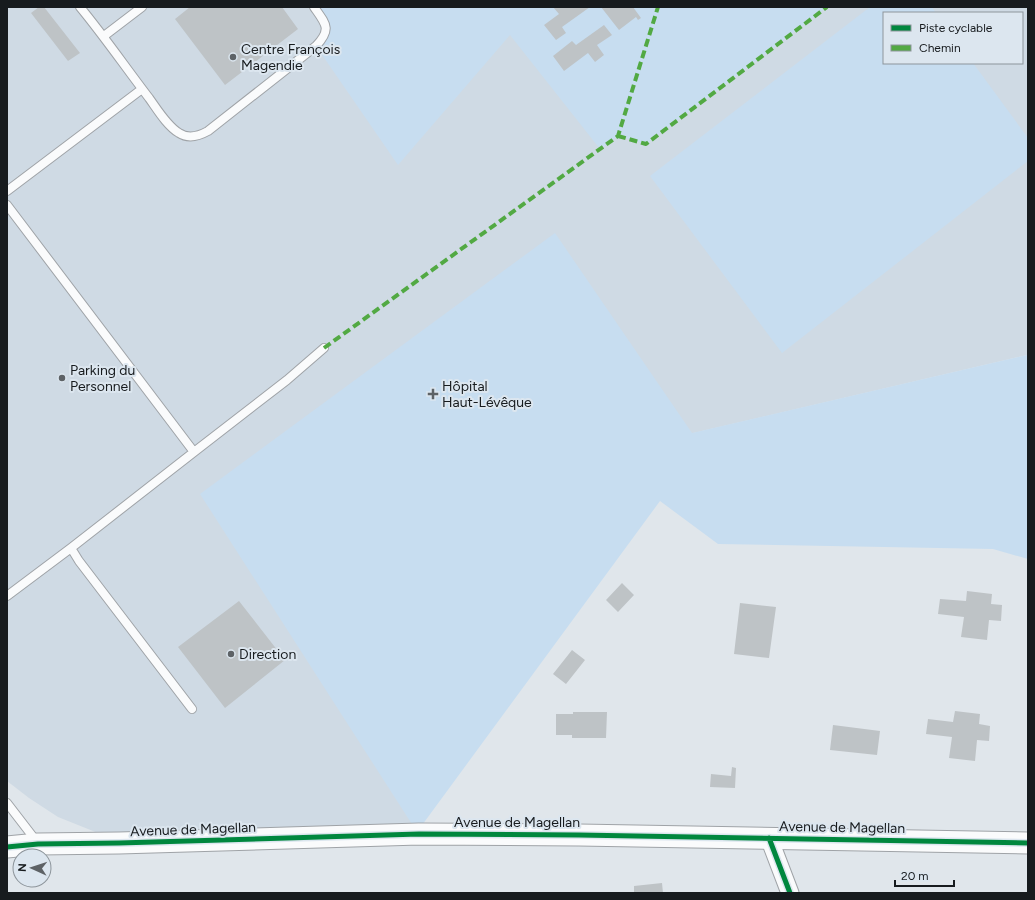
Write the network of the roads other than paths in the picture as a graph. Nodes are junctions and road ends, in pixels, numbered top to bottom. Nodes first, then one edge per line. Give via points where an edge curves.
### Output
1 (80, 7) edge
2 (142, 7) edge
3 (314, 7) edge
4 (104, 36) junction
5 (142, 89) junction
6 (7, 191) edge
7 (7, 205) edge
8 (324, 348) dead end
9 (194, 452) junction
10 (71, 548) junction
11 (7, 596) edge
12 (192, 709) dead end
13 (7, 803) edge
14 (769, 838) junction
15 (1028, 843) edge
16 (38, 844) junction
17 (7, 847) edge
18 (790, 893) edge

1 - 4 lane
2 - 4 lane
3 - 5 lane via 324,21 324,37 316,46 200,136 188,137 179,134 164,119
4 - 5 lane
5 - 6 lane
7 - 9 lane
8 - 9 lane
9 - 10 lane
10 - 11 lane
10 - 12 lane
13 - 16 lane
14 - 15 street, Avenue de Magellan
14 - 16 street, Avenue de Magellan via 419,834 119,844
14 - 18 street
16 - 17 street, Avenue de Magellan

